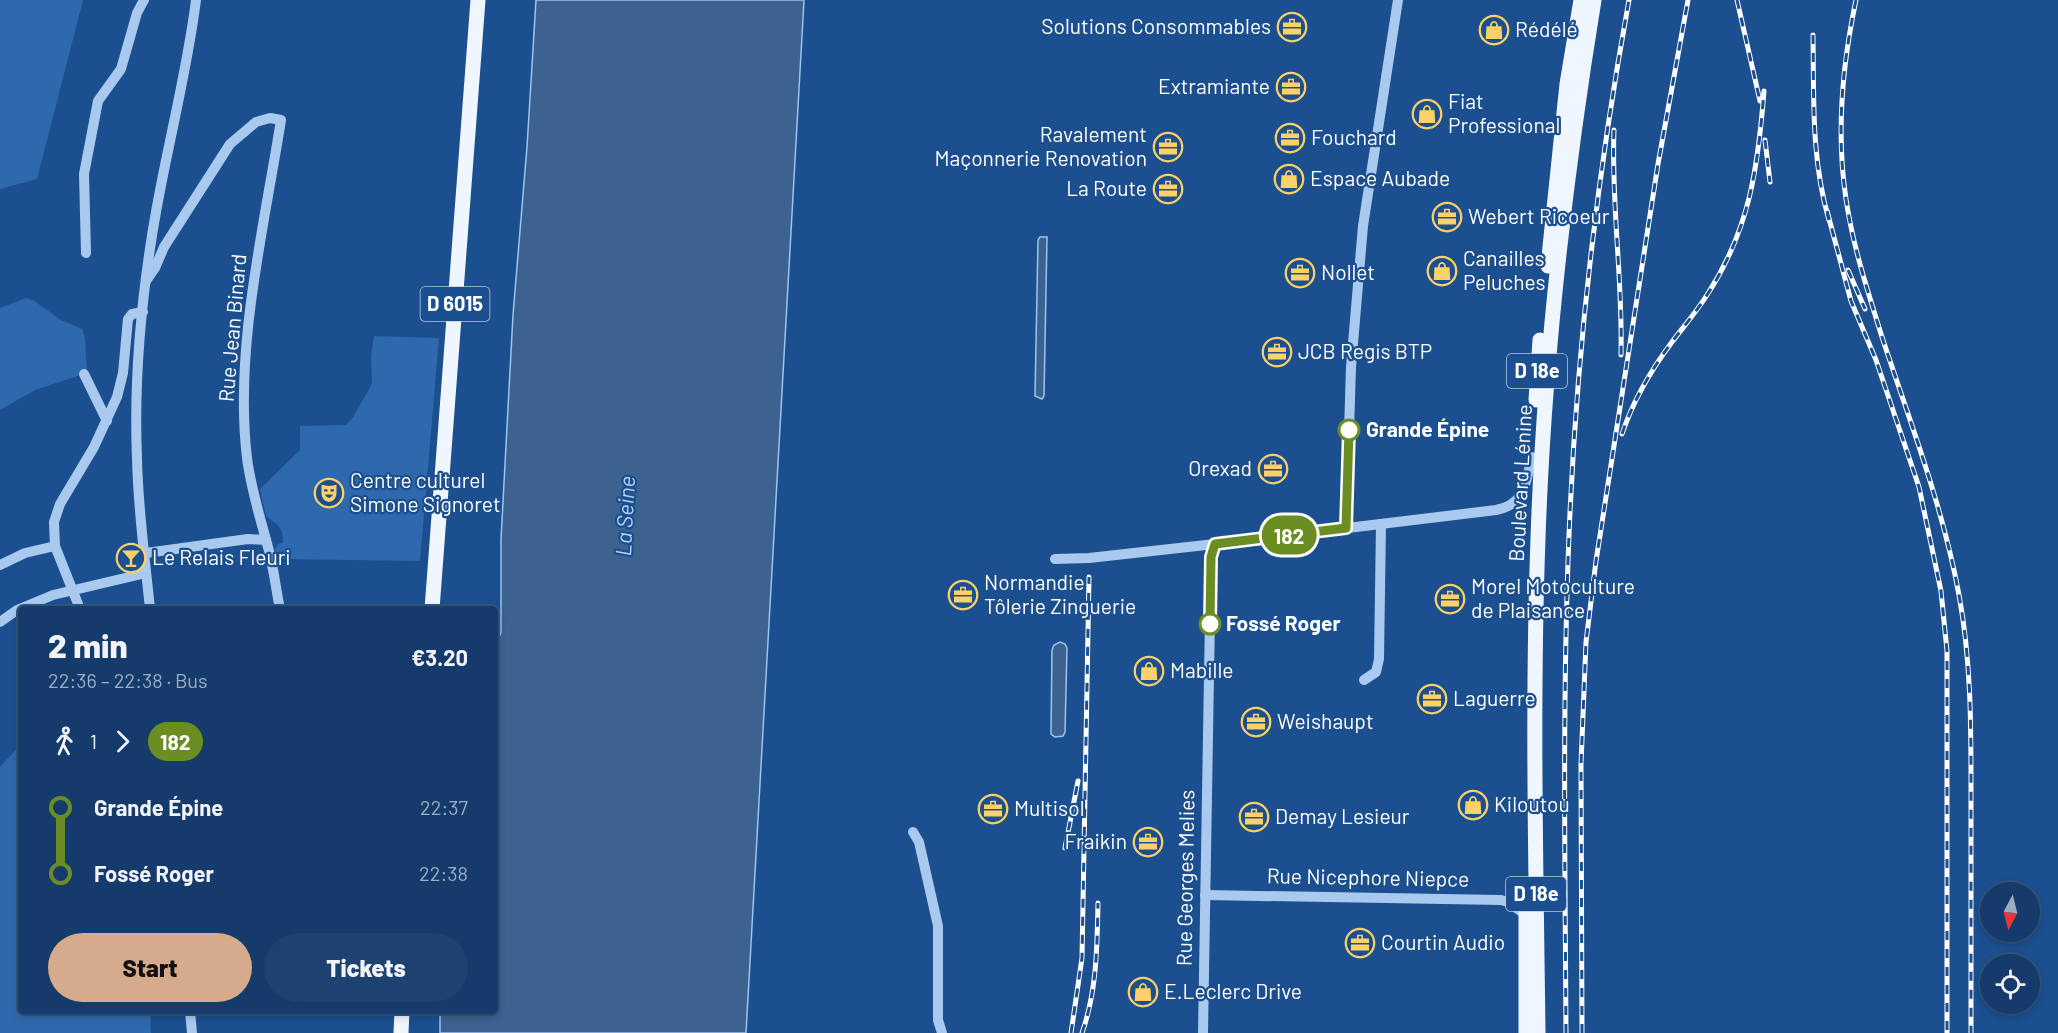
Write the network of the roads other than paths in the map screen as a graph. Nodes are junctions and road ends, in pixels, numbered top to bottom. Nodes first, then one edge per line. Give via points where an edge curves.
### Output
1 (144, 0) edge
2 (196, 0) edge
3 (478, 0) edge
4 (1398, 0) edge
5 (1581, 0) edge
6 (1594, 0) edge
7 (87, 253) dead end
8 (146, 280) junction
9 (143, 312) junction
10 (84, 374) dead end
11 (107, 422) junction
12 (1532, 457) junction
13 (1381, 524) junction
14 (1346, 528) junction
15 (266, 540) junction
16 (1215, 544) junction
17 (55, 546) junction
18 (146, 554) junction
19 (1055, 559) dead end
20 (0, 565) edge
21 (146, 573) junction
22 (73, 590) junction
23 (26, 606) edge
24 (79, 606) edge
25 (150, 606) edge
26 (279, 606) edge
27 (432, 606) edge
28 (18, 610) edge
29 (0, 622) edge
30 (1364, 680) dead end
31 (1531, 750) junction
32 (913, 832) dead end
33 (1205, 895) junction
34 (1526, 915) junction
35 (190, 1014) edge
36 (402, 1014) edge
37 (192, 1033) edge
38 (401, 1033) edge
39 (942, 1033) edge
40 (1203, 1033) edge
41 (1526, 1033) edge
42 (1538, 1033) edge

1 - 7 street via 121,69 98,101 84,174
2 - 8 street
3 - 27 main road, D 6015
4 - 14 street via 1363,226 1351,367
5 - 12 main road, Boulevard Lénine / D 18e via 1553,208
6 - 31 main road, Boulevard Lénine / D 18e via 1564,213 1548,372
8 - 9 street
8 - 15 street, Rue Jean Binard via 230,144 256,122 281,120 246,361 247,457
9 - 11 street via 128,319 121,385
9 - 18 street via 136,445
10 - 11 street
11 - 17 street via 56,514
12 - 13 street via 1523,490 1507,508
12 - 31 main road, Boulevard Lénine / D 18e via 1526,639
13 - 14 street
13 - 30 street via 1378,666
14 - 16 street
15 - 18 street via 248,539
15 - 26 street, Rue Jean Binard
16 - 19 street
16 - 33 street, Rue Georges Melies via 1211,557
17 - 20 street via 25,553
17 - 22 street
18 - 21 street
21 - 22 street
21 - 25 street
22 - 23 street
22 - 24 street
28 - 29 street
31 - 34 main road, D 18e
31 - 42 main road, D 18e
32 - 39 street via 937,915 938,1020
33 - 34 street, Rue Nicephore Niepce via 1501,900
33 - 40 street, Rue Georges Melies
34 - 41 main road, D 18e
35 - 37 street
36 - 38 main road

